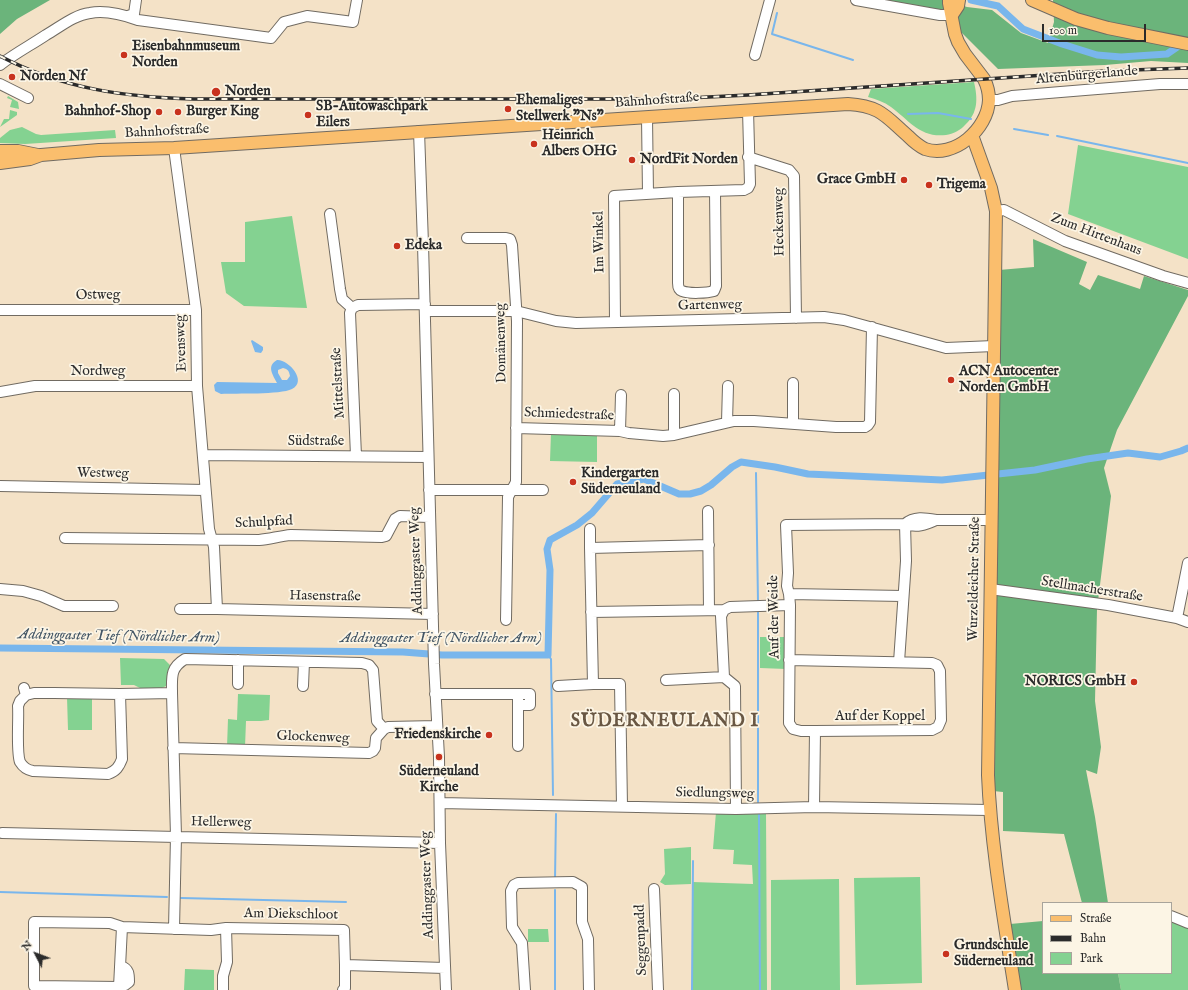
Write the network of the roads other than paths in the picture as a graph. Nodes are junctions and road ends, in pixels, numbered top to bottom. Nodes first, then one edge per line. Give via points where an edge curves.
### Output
1 (136, 0) edge
2 (357, 0) edge
3 (770, 0) edge
4 (856, 0) edge
5 (1032, 0) edge
6 (953, 5) edge
7 (128, 16) junction
8 (1188, 44) edge
9 (755, 55) dead end
10 (0, 66) edge
11 (0, 84) edge
12 (1188, 84) edge
13 (28, 98) dead end
14 (989, 100) junction
15 (748, 110) junction
16 (647, 117) junction
17 (419, 132) junction
18 (972, 135) junction
19 (961, 143) junction
20 (174, 148) junction
21 (0, 151) edge
22 (41, 155) junction
23 (748, 157) junction
24 (0, 163) edge
25 (983, 168) junction
26 (715, 191) junction
27 (678, 192) junction
28 (648, 194) junction
29 (996, 211) junction
30 (330, 214) dead end
31 (467, 238) dead end
32 (1188, 283) edge
33 (352, 308) junction
34 (425, 308) junction
35 (0, 310) edge
36 (196, 310) junction
37 (516, 311) junction
38 (796, 318) junction
39 (615, 322) junction
40 (872, 327) junction
41 (994, 346) junction
42 (793, 383) dead end
43 (197, 386) junction
44 (728, 386) dead end
45 (0, 392) edge
46 (674, 394) dead end
47 (621, 395) dead end
48 (727, 422) junction
49 (793, 424) junction
50 (516, 428) junction
51 (620, 431) junction
52 (674, 435) junction
53 (203, 455) junction
54 (356, 456) junction
55 (428, 457) junction
56 (0, 486) edge
57 (206, 490) junction
58 (429, 490) junction
59 (512, 490) junction
60 (543, 490) dead end
61 (708, 511) dead end
62 (429, 517) junction
63 (992, 520) junction
64 (905, 524) junction
65 (590, 529) dead end
66 (65, 538) dead end
67 (212, 539) junction
68 (709, 545) junction
69 (590, 548) junction
70 (1188, 563) edge
71 (0, 589) edge
72 (990, 589) junction
73 (789, 594) junction
74 (903, 596) junction
75 (790, 605) junction
76 (114, 606) dead end
77 (180, 609) dead end
78 (217, 609) junction
79 (709, 610) junction
80 (724, 610) junction
81 (591, 612) junction
82 (433, 614) junction
83 (1177, 618) junction
84 (506, 620) dead end
85 (1188, 622) edge
86 (238, 660) junction
87 (789, 660) junction
88 (304, 662) junction
89 (899, 662) junction
90 (724, 677) junction
91 (666, 680) dead end
92 (238, 684) dead end
93 (593, 684) junction
94 (304, 686) dead end
95 (558, 686) dead end
96 (172, 693) junction
97 (120, 694) junction
98 (435, 694) junction
99 (437, 726) junction
100 (384, 729) junction
101 (815, 731) junction
102 (518, 746) dead end
103 (173, 748) junction
104 (440, 803) junction
105 (622, 806) junction
106 (814, 807) junction
107 (736, 809) junction
108 (990, 810) junction
109 (2, 833) dead end
110 (176, 836) junction
111 (440, 843) junction
112 (654, 889) dead end
113 (1172, 916) edge
114 (1188, 923) edge
115 (122, 927) junction
116 (223, 928) junction
117 (174, 929) junction
118 (345, 965) junction
119 (445, 968) junction
120 (223, 990) edge
121 (342, 990) edge
122 (446, 990) edge
123 (525, 990) edge
124 (589, 990) edge
125 (658, 990) edge
126 (1015, 990) edge

1 - 7 street via 134,14
2 - 7 street via 353,22 308,16 284,22 271,38 138,20
3 - 9 street
4 - 6 street via 940,15
5 - 8 main road via 1076,19
6 - 14 main road via 958,42 987,84
7 - 10 street via 90,12 78,16
11 - 13 street
12 - 14 street, Altenbürgerlande via 1085,90
14 - 18 main road via 984,119
15 - 16 main road, Bahnhofstraße
15 - 19 main road, Bahnhofstraße via 857,104 882,112 906,135 925,148 937,151
15 - 23 street
16 - 17 main road, Bahnhofstraße
16 - 28 street
17 - 20 main road, Bahnhofstraße
17 - 34 street, Addinggaster Weg
18 - 19 main road, Bahnhofstraße
18 - 25 main road, Wurzeldeicher Straße
19 - 25 main road, Wurzeldeicher Straße
20 - 22 main road, Bahnhofstraße
20 - 36 street, Evensweg
21 - 22 main road, Bahnhofstraße
22 - 24 main road, Bahnhofstraße
23 - 26 street via 748,188
23 - 38 street, Heckenweg via 789,170 794,176
25 - 29 main road, Wurzeldeicher Straße
26 - 27 street
26 - 27 street via 716,286 714,291 710,292 679,289
27 - 28 street
28 - 39 street, Im Winkel via 614,196
29 - 32 street, Zum Hirtenhaus via 1004,210 1065,241
29 - 41 main road, Wurzeldeicher Straße
30 - 33 street via 342,299
31 - 37 street, Domänenweg via 510,239
33 - 34 street via 358,305
33 - 54 street, Mittelstraße via 350,313
34 - 37 street, Gartenweg
34 - 55 street, Addinggaster Weg
35 - 36 street, Ostweg
36 - 43 street, Evensweg
37 - 39 street, Gartenweg via 556,321
37 - 50 street, Domänenweg
38 - 39 street, Gartenweg
38 - 40 street, Gartenweg via 824,317
40 - 41 street, Gartenweg via 946,348
40 - 49 street, Schmiedestraße via 868,425 836,427
41 - 63 main road, Wurzeldeicher Straße
42 - 49 street
43 - 45 street, Nordweg via 35,386
43 - 53 street, Evensweg
44 - 48 street
46 - 52 street
47 - 51 street, Schmiedestraße
48 - 49 street, Schmiedestraße
48 - 52 street, Schmiedestraße
50 - 51 street, Schmiedestraße
50 - 59 street, Domänenweg via 516,482
51 - 52 street, Schmiedestraße
53 - 54 street, Südstraße
53 - 57 street, Evensweg
54 - 55 street, Südstraße
55 - 58 street, Addinggaster Weg
56 - 57 street, Westweg
57 - 67 street, Evensweg
58 - 59 street
58 - 62 street, Addinggaster Weg
59 - 60 street
59 - 84 street, Domänenweg via 508,497
61 - 68 street
62 - 67 street, Schulpfad via 400,516 395,519 386,536 382,537 291,535 271,539
62 - 82 street, Addinggaster Weg
63 - 64 street, Auf der Weide via 936,520 922,526
63 - 72 main road, Wurzeldeicher Straße
64 - 73 street, Auf der Weide via 786,525 786,586
64 - 74 street via 906,561
65 - 69 street
66 - 67 street, Schulpfad
67 - 78 street
68 - 69 street
68 - 79 street
69 - 81 street
70 - 83 street
71 - 76 street via 23,591 64,606
72 - 83 street, Stellmacherstraße via 1108,605
72 - 108 main road, Wurzeldeicher Straße
73 - 74 street
73 - 75 street, Auf der Weide
74 - 89 street
75 - 80 street via 730,607
75 - 87 street, Auf der Weide
77 - 78 street, Hasenstraße
78 - 82 street, Hasenstraße
79 - 80 street
79 - 81 street
80 - 90 street via 721,616
81 - 93 street
82 - 98 street, Addinggaster Weg
83 - 85 street, Stellmacherstraße
86 - 88 street
86 - 92 street
86 - 96 street via 185,659 173,672
87 - 89 street, Auf der Koppel
87 - 101 street, Auf der Weide via 789,723 793,729
88 - 94 street
88 - 100 street via 369,665 373,670 377,721
89 - 101 street, Auf der Koppel via 932,662 937,665 940,671 941,720 938,727 932,730
90 - 91 street
90 - 107 street via 735,686
93 - 95 street
93 - 105 street via 620,684
96 - 97 street
96 - 103 street
97 - 97 street via 122,759 114,772 108,774 33,771 23,766 19,756 18,706 24,692
98 - 99 street, Addinggaster Weg
98 - 102 street via 518,694
99 - 100 street
99 - 104 street, Addinggaster Weg
100 - 103 street, Glockenweg via 376,738 375,748 369,753
101 - 106 street
103 - 110 street
104 - 105 street, Siedlungsweg
104 - 111 street, Addinggaster Weg
105 - 107 street, Siedlungsweg
106 - 107 street, Siedlungsweg
106 - 108 street, Siedlungsweg
108 - 126 main road, Wurzeldeicher Straße
109 - 110 street, Hellerweg
110 - 111 street, Hellerweg
110 - 117 street
111 - 119 street, Addinggaster Weg
112 - 125 street, Seggenpadd
113 - 114 street
115 - 115 street, Am Diekschloot via 110,923 34,922 34,986 119,987
115 - 117 street, Am Diekschloot
116 - 117 street, Am Diekschloot
116 - 118 street, Am Diekschloot via 344,930
116 - 120 street via 227,962
118 - 119 street
118 - 121 street via 345,988
119 - 122 street, Addinggaster Weg
123 - 124 street via 522,943 512,927 511,890 518,883 573,882 582,887 582,922 588,940

